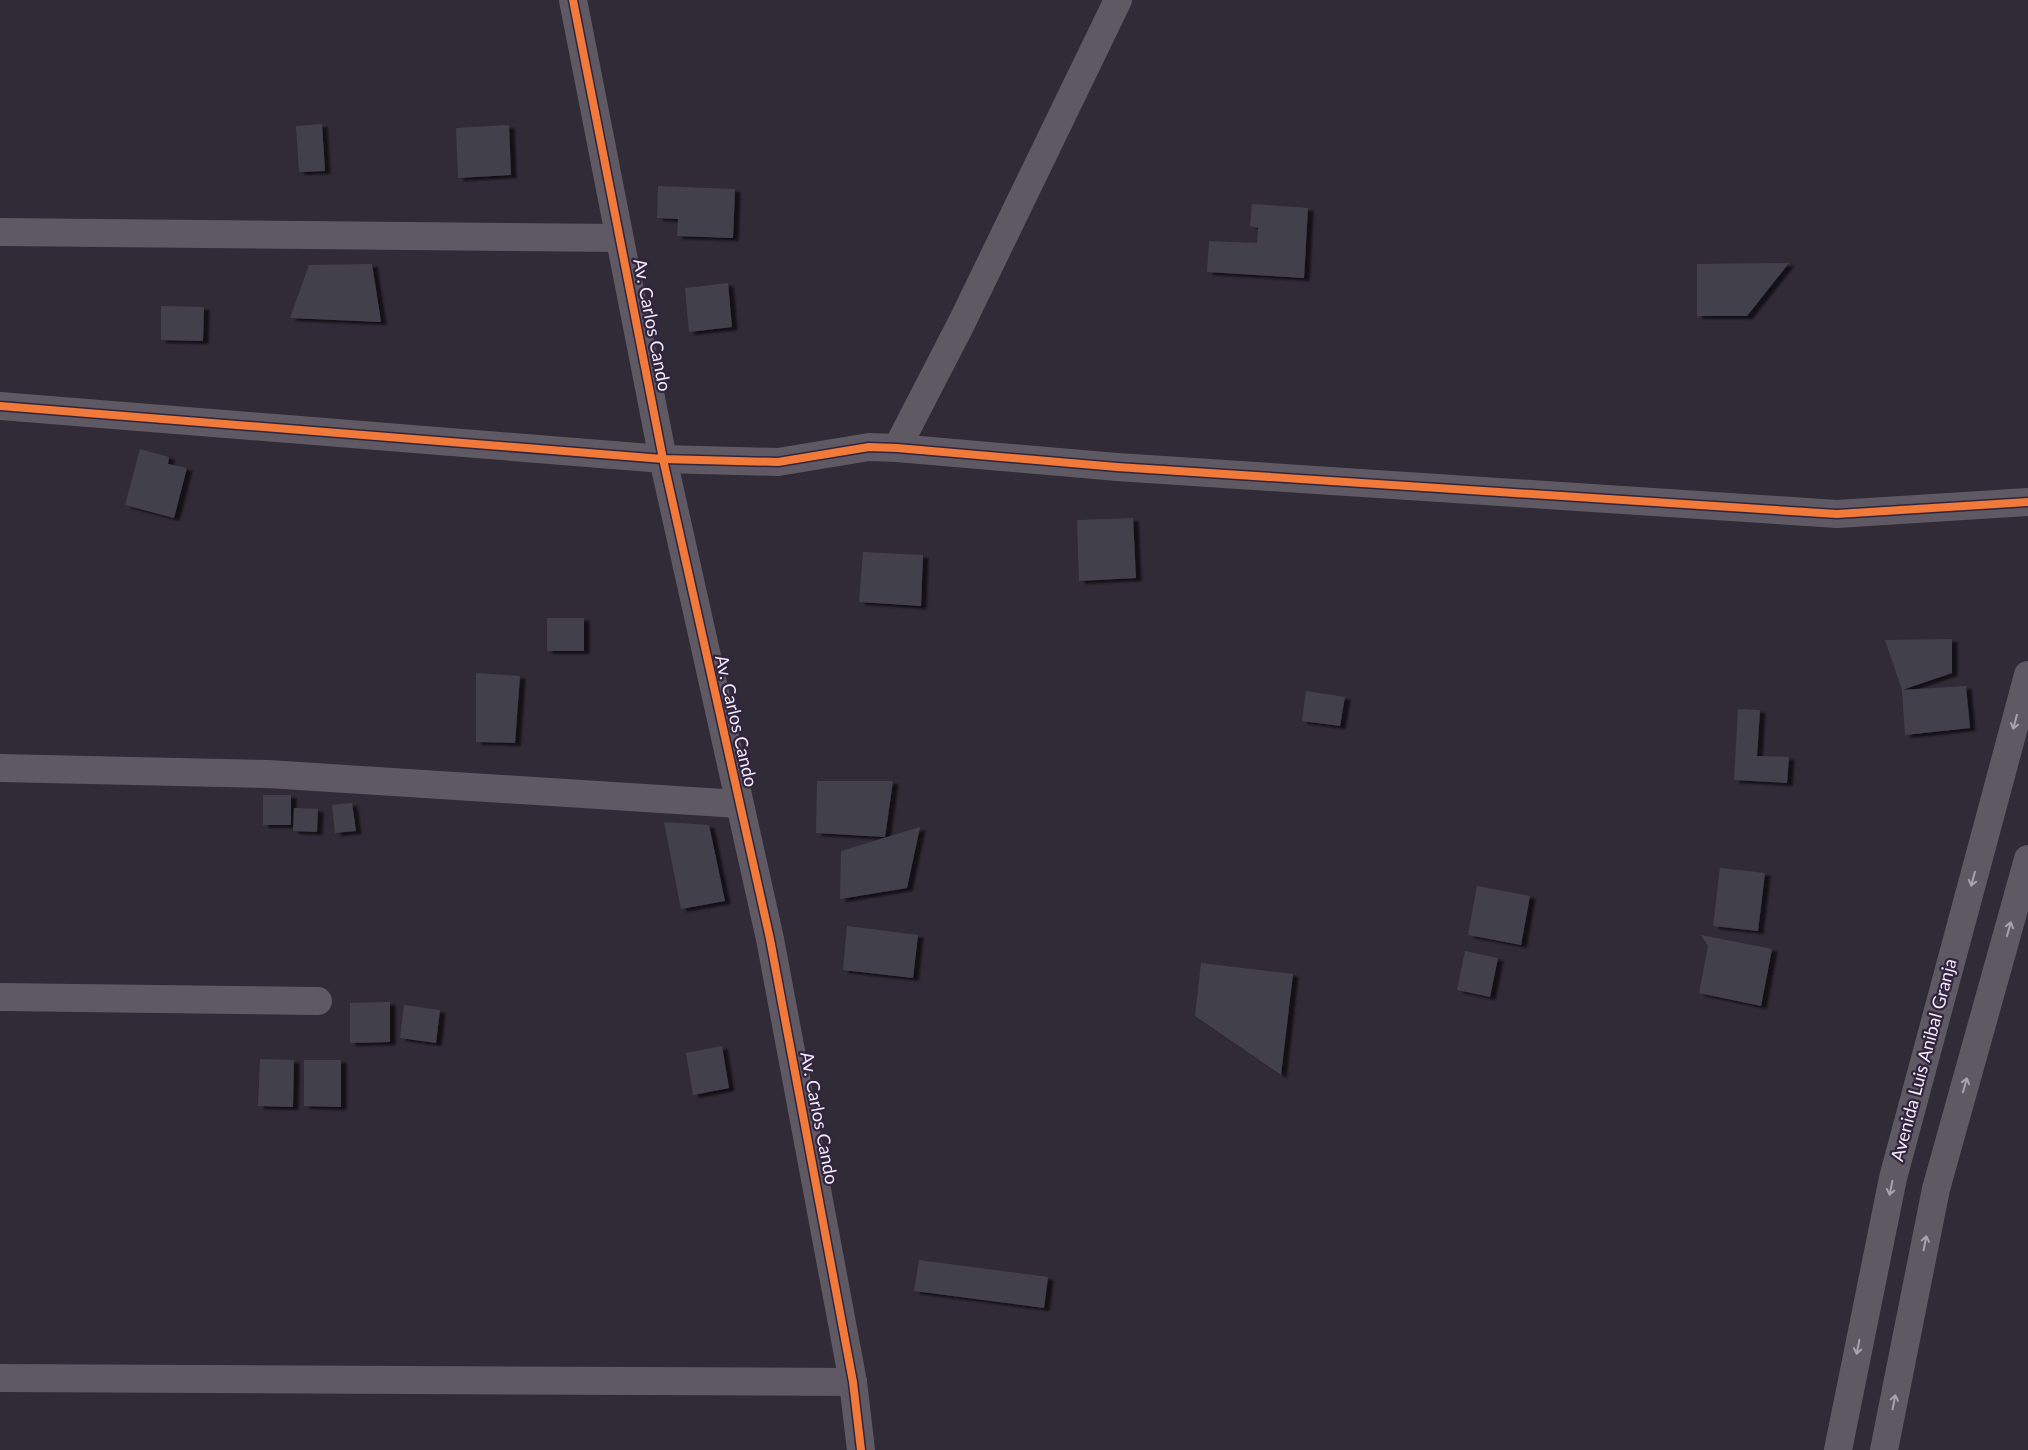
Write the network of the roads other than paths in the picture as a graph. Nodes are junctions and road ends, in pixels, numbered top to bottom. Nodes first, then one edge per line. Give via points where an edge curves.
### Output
1 (573, 0) edge
2 (1118, 0) edge
3 (0, 232) edge
4 (619, 238) junction
5 (0, 406) edge
6 (897, 448) junction
7 (662, 459) junction
8 (2028, 502) edge
9 (2028, 675) edge
10 (0, 768) edge
11 (739, 804) junction
12 (2028, 859) edge
13 (0, 998) edge
14 (318, 1001) dead end
15 (0, 1378) edge
16 (853, 1382) junction
17 (861, 1450) edge
18 (1838, 1450) edge
19 (1884, 1450) edge

1 - 4 street, Av. Carlos Cando
2 - 6 street via 966,314
3 - 4 street
4 - 7 street, Av. Carlos Cando
5 - 7 street
6 - 7 street via 869,447 778,462
6 - 8 street via 1117,467 1837,514
7 - 11 street, Av. Carlos Cando
9 -> 18 street, Avenida Luis Anibal Granja via 1893,1178
10 - 11 street via 268,774
11 - 16 street, Av. Carlos Cando via 770,939
19 -> 12 street via 1936,1189
13 - 14 street
15 - 16 street
16 - 17 street, Av. Carlos Cando

